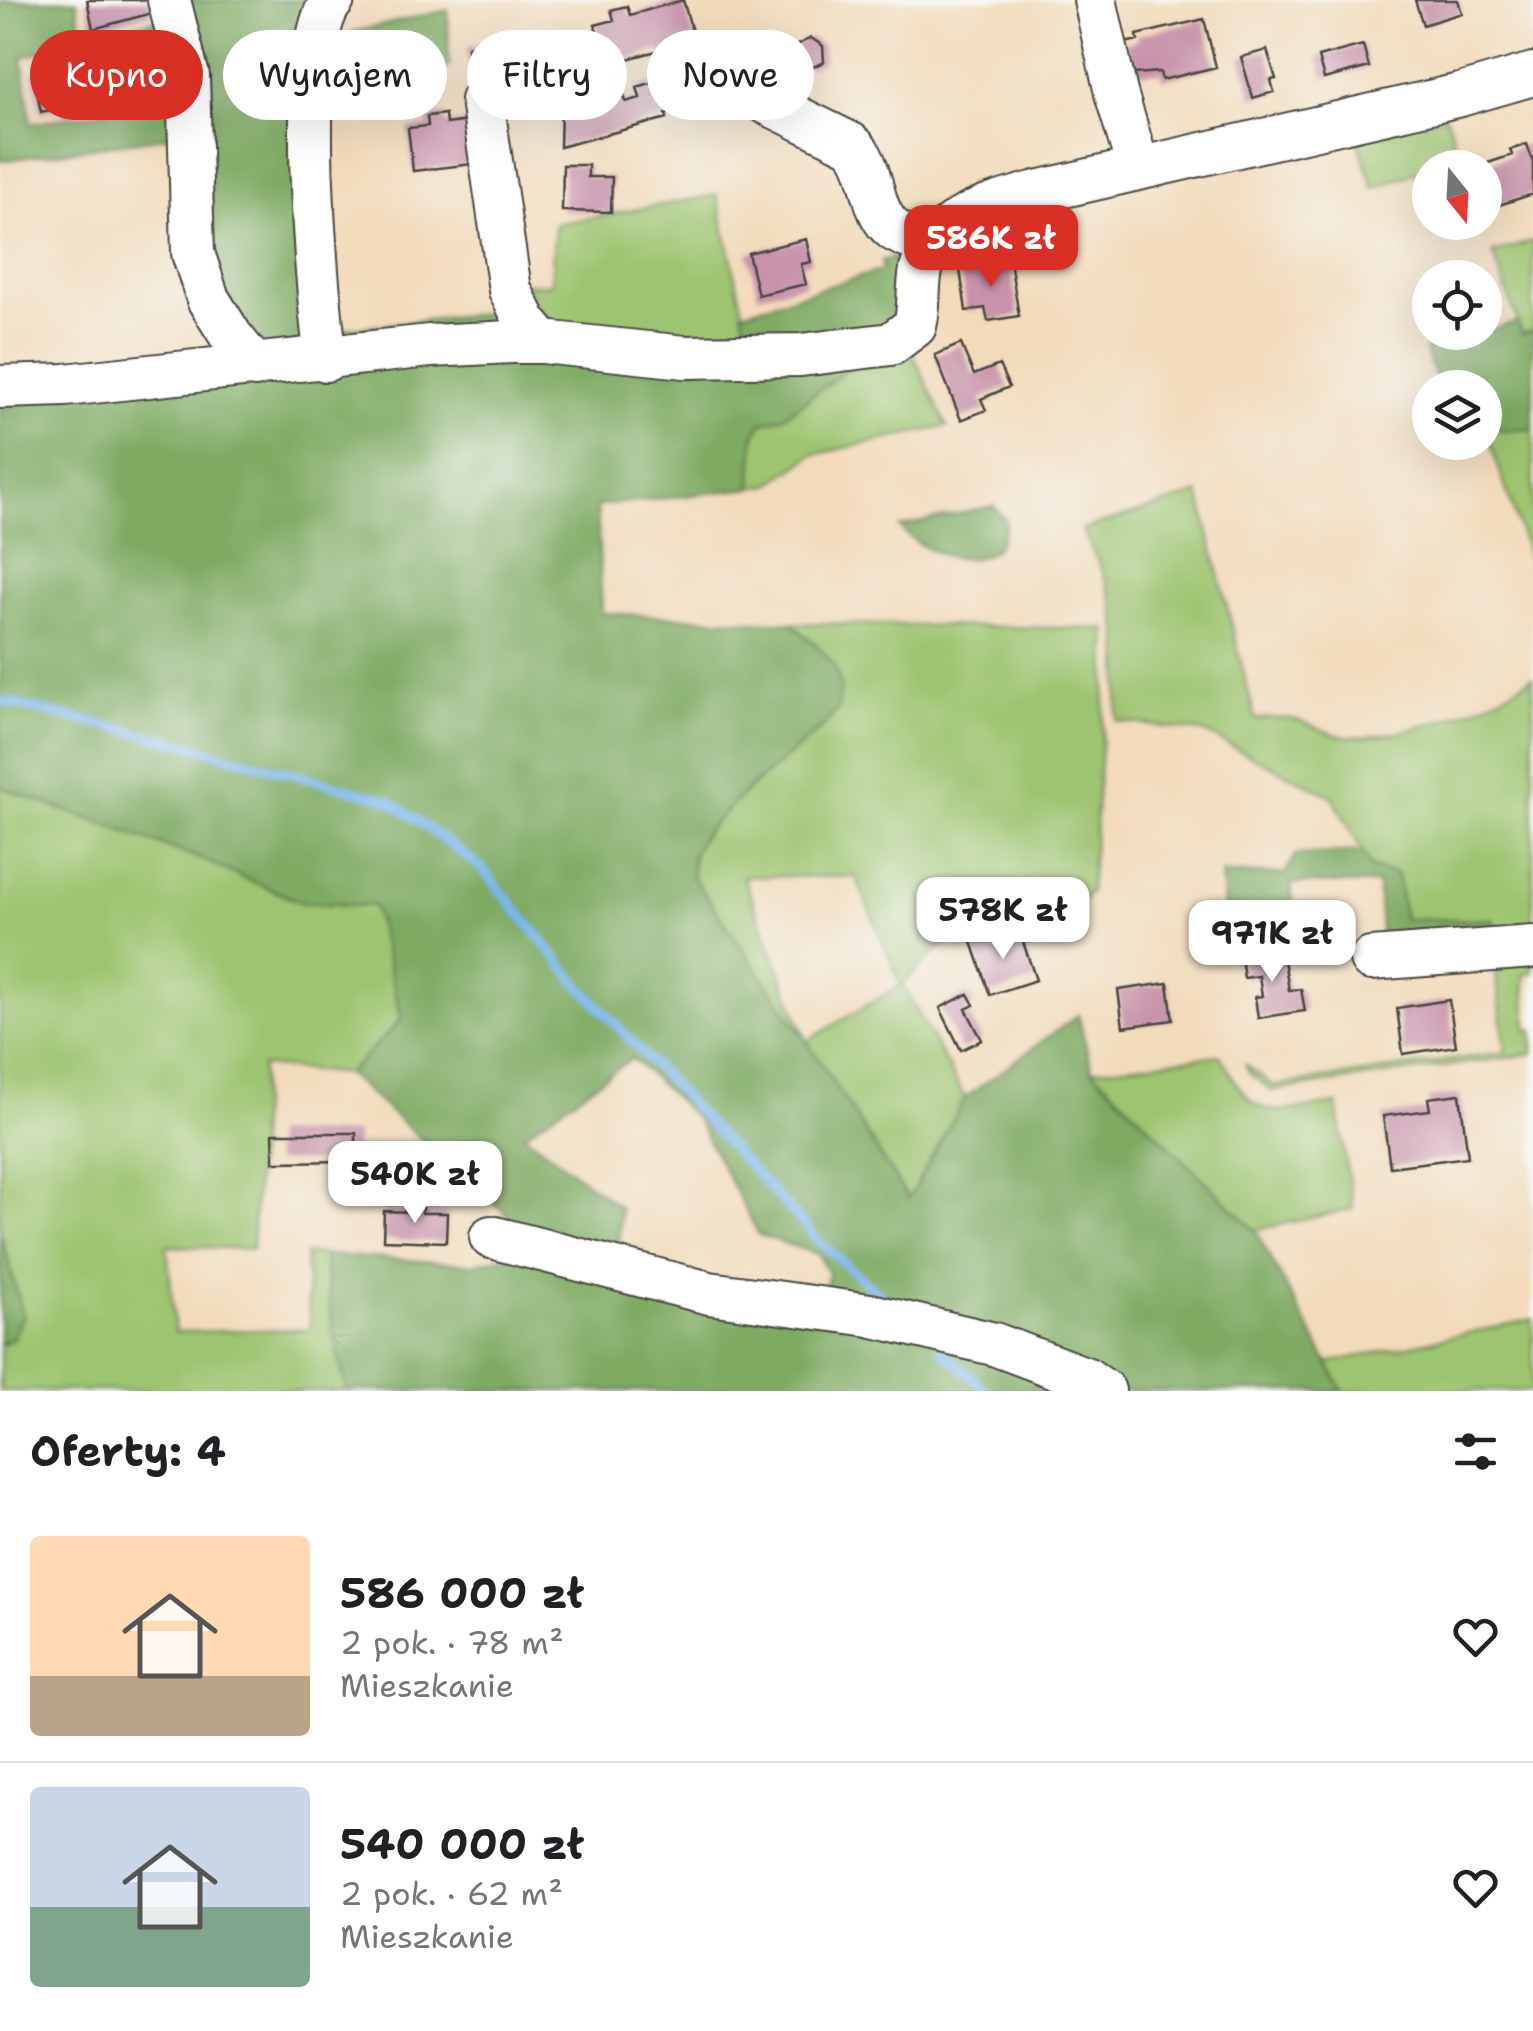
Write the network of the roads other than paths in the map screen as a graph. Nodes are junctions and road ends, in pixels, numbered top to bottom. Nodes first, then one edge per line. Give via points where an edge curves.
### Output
1 (169, 0) edge
2 (334, 0) edge
3 (1095, 0) edge
4 (1533, 74) edge
5 (485, 120) edge
6 (803, 120) edge
7 (1138, 167) junction
8 (931, 245) junction
9 (543, 342) junction
10 (326, 360) junction
11 (256, 366) junction
12 (0, 386) edge
13 (1533, 948) edge
14 (1371, 959) dead end
15 (490, 1237) dead end
16 (1104, 1391) edge

1 - 11 street via 188,76 193,253 208,299
2 - 10 street via 317,30 311,110
3 - 7 street
4 - 7 street
5 - 9 street via 510,290
6 - 8 street via 852,144 886,222
7 - 8 street via 984,209 954,223
8 - 9 street via 914,326 891,344 745,358
9 - 10 street via 430,346
10 - 11 street
11 - 12 street
13 - 14 street
15 - 16 street via 709,1294 880,1317 994,1344

